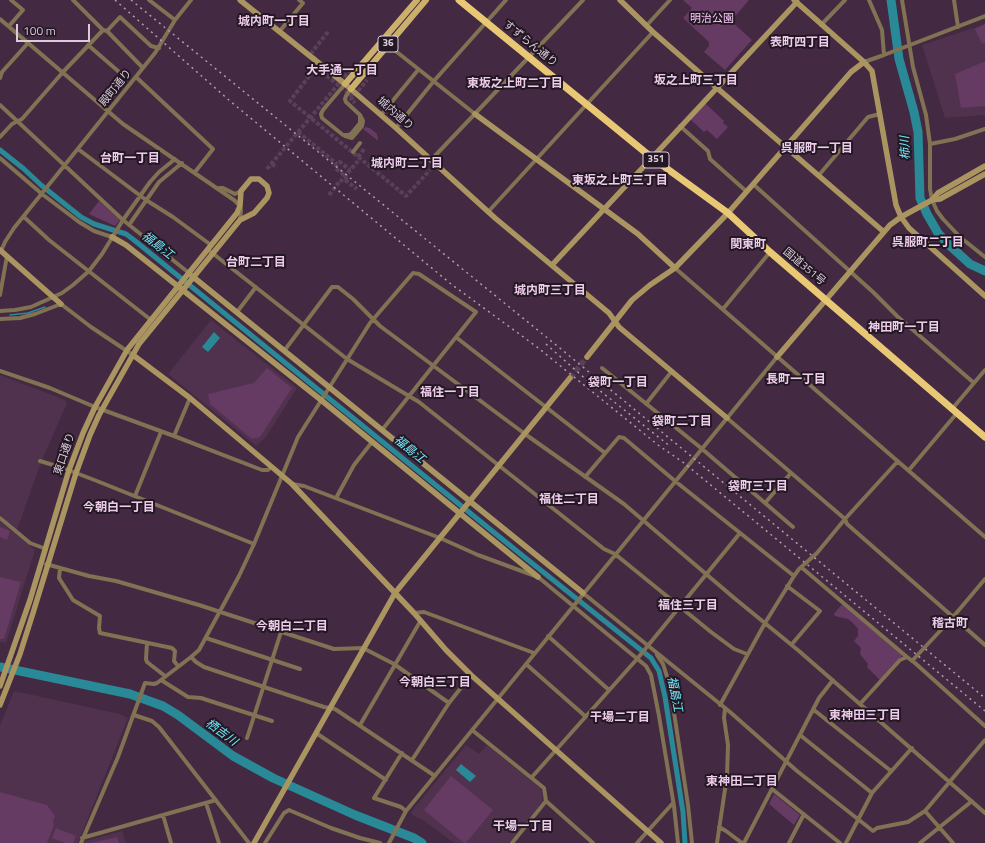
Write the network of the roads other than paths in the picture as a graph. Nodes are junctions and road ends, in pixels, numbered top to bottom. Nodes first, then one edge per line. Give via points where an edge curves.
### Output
1 (10, 0) edge
2 (73, 0) edge
3 (149, 0) edge
4 (190, 0) edge
5 (240, 0) edge
6 (299, 0) edge
7 (417, 0) edge
8 (426, 0) edge
9 (459, 0) edge
10 (506, 0) edge
11 (583, 0) edge
12 (620, 0) edge
13 (670, 0) edge
14 (845, 0) edge
15 (869, 0) edge
16 (902, 0) edge
17 (954, 0) edge
18 (796, 1) edge
19 (985, 16) edge
20 (0, 19) edge
21 (175, 20) junction
22 (486, 22) junction
23 (647, 25) junction
24 (822, 25) junction
25 (9, 26) junction
26 (958, 27) junction
27 (105, 30) junction
28 (279, 32) junction
29 (653, 32) junction
30 (28, 43) junction
31 (88, 45) junction
32 (388, 45) junction
33 (906, 46) junction
34 (158, 48) junction
35 (884, 55) junction
36 (529, 57) junction
37 (864, 62) junction
38 (143, 68) junction
39 (418, 70) junction
40 (118, 71) dead end
41 (62, 72) junction
42 (136, 77) junction
43 (0, 78) edge
44 (433, 82) junction
45 (345, 84) junction
46 (717, 88) junction
47 (351, 89) junction
48 (587, 104) junction
49 (0, 105) edge
50 (108, 112) junction
51 (475, 114) junction
52 (880, 114) junction
53 (380, 115) junction
54 (18, 122) junction
55 (680, 126) junction
56 (396, 128) junction
57 (985, 129) edge
58 (0, 137) edge
59 (930, 144) junction
60 (360, 145) dead end
61 (786, 148) junction
62 (78, 149) junction
63 (353, 152) dead end
64 (652, 157) junction
65 (0, 158) edge
66 (175, 159) junction
67 (536, 159) junction
68 (432, 160) junction
69 (182, 163) junction
70 (65, 164) junction
71 (985, 166) edge
72 (195, 172) junction
73 (985, 174) edge
74 (819, 175) junction
75 (753, 184) junction
76 (217, 188) junction
77 (241, 191) junction
78 (746, 191) junction
79 (43, 194) junction
80 (140, 195) junction
81 (146, 200) junction
82 (931, 201) junction
83 (240, 206) junction
84 (603, 208) junction
85 (488, 212) junction
86 (728, 213) junction
87 (24, 217) junction
88 (901, 217) junction
89 (240, 220) junction
90 (122, 222) junction
91 (129, 224) junction
92 (884, 232) junction
93 (113, 237) junction
94 (209, 247) junction
95 (1, 250) edge
96 (770, 252) junction
97 (213, 254) junction
98 (7, 256) junction
99 (985, 257) edge
100 (552, 264) junction
101 (675, 268) junction
102 (88, 271) junction
103 (851, 272) junction
104 (2, 275) edge
105 (190, 276) junction
106 (182, 287) junction
107 (256, 287) junction
108 (0, 295) edge
109 (985, 296) edge
110 (54, 297) junction
111 (826, 300) junction
112 (61, 304) junction
113 (722, 309) junction
114 (0, 311) edge
115 (237, 312) junction
116 (0, 319) edge
117 (151, 320) junction
118 (374, 320) junction
119 (615, 322) junction
120 (303, 324) junction
121 (457, 338) junction
122 (127, 350) junction
123 (284, 351) junction
124 (133, 355) junction
125 (587, 357) tunnel mouth
126 (777, 358) junction
127 (347, 359) junction
128 (433, 365) junction
129 (602, 368) dead end
130 (985, 370) edge
131 (0, 371) edge
132 (672, 371) junction
133 (570, 378) tunnel mouth
134 (974, 383) junction
135 (329, 389) junction
136 (409, 396) junction
137 (190, 398) junction
138 (322, 399) junction
139 (646, 404) junction
140 (94, 407) junction
141 (546, 408) junction
142 (102, 409) junction
143 (955, 411) junction
144 (727, 418) junction
145 (382, 430) junction
146 (161, 432) junction
147 (525, 434) junction
148 (174, 436) junction
149 (985, 437) edge
150 (372, 442) junction
151 (701, 448) junction
152 (605, 453) junction
153 (898, 461) junction
154 (40, 462) dead end
155 (499, 465) junction
156 (272, 467) junction
157 (69, 470) junction
158 (909, 470) junction
159 (76, 473) junction
160 (791, 473) junction
161 (282, 475) junction
162 (585, 477) junction
163 (675, 481) junction
164 (292, 484) junction
165 (135, 496) junction
166 (336, 498) junction
167 (469, 502) junction
168 (765, 503) junction
169 (461, 512) junction
170 (0, 518) edge
171 (845, 520) junction
172 (642, 521) junction
173 (793, 526) dead end
174 (740, 533) junction
175 (985, 537) edge
176 (440, 538) junction
177 (254, 544) junction
178 (46, 549) junction
179 (615, 554) junction
180 (42, 562) junction
181 (49, 564) junction
182 (802, 567) junction
183 (60, 568) junction
184 (707, 574) junction
185 (794, 576) junction
186 (538, 577) junction
187 (985, 580) edge
188 (787, 586) junction
189 (395, 593) junction
190 (582, 594) junction
191 (574, 604) junction
192 (680, 607) junction
193 (220, 611) junction
194 (414, 613) junction
195 (953, 617) junction
196 (420, 620) junction
197 (765, 623) junction
198 (281, 632) junction
199 (548, 636) junction
200 (206, 638) junction
201 (147, 643) junction
202 (792, 644) junction
203 (985, 645) edge
204 (647, 647) junction
205 (363, 648) junction
206 (653, 650) junction
207 (534, 653) junction
208 (747, 654) junction
209 (191, 657) junction
210 (638, 657) junction
211 (907, 657) junction
212 (273, 659) junction
213 (912, 661) junction
214 (394, 664) junction
215 (526, 664) junction
216 (178, 666) junction
217 (300, 669) dead end
218 (470, 675) junction
219 (165, 676) junction
220 (161, 680) junction
221 (832, 680) junction
222 (1, 683) edge
223 (264, 687) junction
224 (609, 690) junction
225 (498, 698) junction
226 (449, 703) junction
227 (860, 704) junction
228 (720, 705) junction
229 (0, 706) edge
230 (329, 708) junction
231 (725, 709) junction
232 (814, 710) junction
233 (135, 714) junction
234 (254, 715) junction
235 (585, 716) junction
236 (272, 721) dead end
237 (360, 725) junction
238 (985, 726) edge
239 (472, 730) junction
240 (316, 733) junction
241 (800, 735) junction
242 (247, 738) dead end
243 (985, 740) edge
244 (912, 748) junction
245 (555, 750) junction
246 (402, 753) junction
247 (412, 760) junction
248 (786, 761) junction
249 (891, 771) junction
250 (435, 776) junction
251 (532, 777) junction
252 (386, 780) junction
253 (950, 782) junction
254 (772, 789) junction
255 (872, 793) junction
256 (216, 800) junction
257 (972, 801) junction
258 (546, 802) junction
259 (206, 803) junction
260 (673, 803) junction
261 (925, 811) junction
262 (985, 812) edge
263 (405, 813) junction
264 (804, 814) junction
265 (163, 815) junction
266 (858, 820) junction
267 (719, 827) junction
268 (940, 827) junction
269 (648, 831) junction
270 (588, 838) junction
271 (82, 841) edge
272 (790, 841) edge
273 (171, 843) edge
274 (219, 843) edge
275 (249, 843) edge
276 (254, 843) edge
277 (265, 843) edge
278 (380, 843) edge
279 (389, 843) edge
280 (512, 843) edge
281 (584, 843) edge
282 (593, 843) edge
283 (637, 843) edge
284 (661, 843) edge
285 (678, 843) edge
286 (692, 843) edge
287 (716, 843) edge
288 (743, 843) edge
289 (795, 843) edge
290 (840, 843) edge
291 (846, 843) edge
292 (920, 843) edge
293 (953, 843) edge

1 - 25 street via 23,10
2 - 27 street
3 - 21 street
4 - 21 street, 殿町通り
5 - 28 street, 城内通り
6 - 28 street via 303,3
7 - 45 main road, 36
8 - 32 main road, 36
9 - 22 highway, すずらん通り / 351
10 - 22 street
11 - 36 street
12 - 23 street
13 - 23 street
14 - 24 street
15 - 35 street via 882,30
16 - 33 street
17 - 26 street
18 - 24 street
18 - 46 street
19 - 26 street
20 - 25 street
21 - 34 street, 殿町通り
22 - 36 highway, すずらん通り / 351
22 - 44 street
23 - 29 street
24 - 37 street
25 - 30 street
26 - 33 street
27 - 31 street
27 - 34 street via 120,17 151,46
27 - 38 street
28 - 45 street, 城内通り
29 - 46 street
29 - 48 street
30 - 41 street
30 - 43 street via 2,72
31 - 40 street
31 - 41 street
32 - 39 street
32 - 47 main road, 36
33 - 35 street
33 - 59 street via 924,105
34 - 38 street, 殿町通り
35 - 37 street
36 - 48 highway, すずらん通り / 351
36 - 51 street
37 - 52 street via 872,71
37 - 61 street via 851,72
38 - 42 street, 殿町通り
39 - 44 street
39 - 53 street
41 - 50 street
41 - 54 street
42 - 50 street, 殿町通り
42 - 72 street via 213,149
44 - 51 street
44 - 56 street
45 - 47 street, 城内通り
45 - 47 street via 321,114 322,118 343,135 351,134 361,120 360,115 345,99
46 - 55 street
46 - 61 street
47 - 53 street, 城内通り
48 - 64 highway, 国道351号 / 351
48 - 67 street
49 - 54 street
50 - 62 street, 殿町通り
50 - 66 street
51 - 67 street
51 - 68 street
52 - 74 street via 868,117
52 - 88 street via 896,205
53 - 56 street, 城内通り
54 - 58 street via 12,124
54 - 70 street
55 - 64 street
55 - 78 street via 708,151 710,159
56 - 68 street, 城内通り
57 - 59 street
59 - 82 street
60 - 63 street
61 - 74 street
61 - 75 street
62 - 70 street, 殿町通り
62 - 80 street
64 - 84 street
64 - 86 highway, 国道351号 / 351
65 - 79 street
66 - 69 street
66 - 80 street via 159,172
67 - 84 street
67 - 85 street
68 - 85 street, 城内通り
69 - 72 street
69 - 81 street via 159,182
70 - 79 street, 殿町通り
70 - 90 street
71 - 82 street via 938,193
72 - 76 street
73 - 82 street via 940,199
74 - 92 street
75 - 78 street
75 - 103 street
76 - 77 street via 235,194
76 - 83 street
77 - 83 street
77 - 89 street via 254,178 267,186 269,193 254,213
78 - 86 street
79 - 87 street, 殿町通り
79 - 93 street via 87,228
80 - 81 street
80 - 90 street
81 - 91 street
81 - 94 street via 173,217
82 - 88 street
82 - 99 street via 960,237
83 - 89 street
83 - 94 street via 235,216
84 - 100 street
84 - 101 street via 638,234
85 - 100 street, 城内通り
86 - 96 highway, 国道351号 / 351
86 - 101 street
87 - 95 street, 殿町通り via 9,234
87 - 102 street
88 - 92 street
88 - 109 street via 909,228
89 - 97 street
90 - 91 street
90 - 93 street
91 - 105 street
92 - 103 street
93 - 102 street
93 - 106 street
94 - 97 street
94 - 105 street
95 - 98 street
96 - 111 highway, 国道351号 / 351
96 - 113 street
97 - 105 street
97 - 107 street
98 - 104 street
98 - 110 street
100 - 119 street, 城内通り via 609,313
101 - 113 street
101 - 119 street via 641,292
102 - 110 street
102 - 117 street
103 - 111 street
103 - 134 street
104 - 108 street
105 - 106 street
105 - 115 street
106 - 117 street, 東口通り
106 - 124 street, 東口通り
106 - 138 street
107 - 115 street
107 - 120 street
110 - 112 street
110 - 114 street via 31,307
111 - 126 street
111 - 143 highway, 国道351号 / 351
112 - 116 street via 20,318
112 - 122 street
113 - 126 street
115 - 123 street
117 - 122 street, 東口通り
118 - 120 street via 335,286
118 - 121 street via 413,273 419,274 476,312
118 - 127 street
118 - 128 street
119 - 125 street
119 - 132 street, 城内通り
120 - 123 street
120 - 127 street
121 - 128 street
121 - 141 street
122 - 124 street
122 - 140 street, 東口通り
123 - 135 street
124 - 137 street
124 - 142 street, 東口通り
126 - 144 street
126 - 153 street
127 - 135 street
127 - 136 street
128 - 136 street
128 - 147 street
129 - 139 street
130 - 134 street
131 - 140 street via 50,388
132 - 139 street
132 - 144 street, 城内通り
133 - 141 street
134 - 143 street
135 - 138 street
135 - 145 street
136 - 145 street
136 - 155 street
137 - 148 street
137 - 156 street
138 - 150 street
138 - 161 street via 298,437
139 - 151 street
140 - 142 street
140 - 157 street, 東口通り
141 - 147 street
141 - 152 street
142 - 146 street
142 - 159 street, 東口通り
143 - 149 highway, 国道351号 / 351
143 - 158 street
144 - 151 street
144 - 160 street
145 - 167 street
146 - 148 street
146 - 165 street
147 - 155 street
147 - 162 street
148 - 156 street via 262,470
150 - 166 street via 354,465
150 - 169 street
151 - 163 street
151 - 168 street
152 - 162 street
152 - 163 street via 619,437 624,438
153 - 158 street
153 - 171 street
154 - 157 street
155 - 167 street
155 - 179 street via 604,549
156 - 161 street
157 - 159 street
157 - 178 street, 東口通り
158 - 175 street
159 - 165 street
159 - 181 street, 東口通り
160 - 168 street
160 - 171 street
161 - 164 street
161 - 177 street
162 - 172 street via 624,504
163 - 172 street
163 - 174 street
164 - 166 street
164 - 189 street
165 - 177 street
166 - 176 street
167 - 169 street
167 - 190 street
168 - 173 street
169 - 176 street
169 - 186 street
170 - 178 street via 30,543
171 - 182 street
171 - 195 street
172 - 179 street
172 - 184 street
174 - 184 street
174 - 185 street
176 - 186 street
176 - 189 street
177 - 193 street
178 - 180 street, 東口通り
179 - 190 street
179 - 192 street
180 - 181 street
180 - 222 street, 東口通り
181 - 183 street
181 - 229 street, 東口通り
182 - 185 street
182 - 211 street
183 - 193 street
183 - 201 street via 58,578 73,600 100,616 100,633
184 - 192 street
184 - 197 street
185 - 188 street
186 - 191 street
187 - 195 street
188 - 197 street
188 - 202 street via 820,611
189 - 194 street
189 - 205 street
190 - 191 street
190 - 204 street
191 - 199 street
191 - 210 street
192 - 204 street
192 - 208 street via 734,649
193 - 198 street
193 - 200 street
194 - 196 street
194 - 207 street via 424,612
195 - 203 street
195 - 213 street
196 - 214 street
196 - 218 street
197 - 202 street
197 - 208 street
198 - 205 street via 334,649
198 - 212 street
199 - 207 street
199 - 224 street
200 - 209 street
200 - 212 street
201 - 216 street via 172,648 175,651 174,661
201 - 219 street via 147,662
202 - 221 street
204 - 206 street
204 - 210 street
205 - 214 street
205 - 230 street
206 - 228 street
206 - 286 street via 663,664 670,686
207 - 215 street
208 - 228 street
209 - 216 street
209 - 223 street via 204,667
210 - 224 street
210 - 260 street via 651,675
211 - 213 street
211 - 227 street via 900,660
212 - 217 street
212 - 223 street
213 - 238 street
214 - 226 street
214 - 237 street
215 - 225 street
215 - 235 street
216 - 219 street
218 - 225 street
218 - 226 street
219 - 220 street
220 - 233 street via 154,684 145,683
220 - 234 street via 188,697 201,698
221 - 227 street
221 - 232 street
223 - 230 street
223 - 234 street
224 - 235 street
225 - 239 street
225 - 245 street
226 - 247 street
227 - 244 street
228 - 231 street
230 - 237 street via 335,709
230 - 240 street
231 - 248 street
231 - 267 street via 728,761
232 - 241 street
232 - 249 street
233 - 256 street via 159,727
233 - 271 street
234 - 236 street
234 - 242 street
235 - 245 street
237 - 246 street
239 - 250 street
239 - 251 street
240 - 252 street
240 - 276 street
241 - 248 street
241 - 255 street
243 - 253 street
244 - 249 street
244 - 253 street
245 - 251 street
245 - 269 street
246 - 247 street
246 - 252 street
247 - 250 street
248 - 254 street
248 - 266 street
249 - 255 street
250 - 263 street
251 - 258 street via 544,788
252 - 263 street via 374,798 401,807
253 - 257 street
253 - 261 street
254 - 264 street
254 - 288 street
255 - 266 street
256 - 259 street
256 - 275 street
257 - 262 street
257 - 268 street
258 - 270 street
258 - 280 street
259 - 265 street
259 - 274 street
260 - 269 street
260 - 285 street
261 - 266 street via 908,822 873,831
261 - 268 street
263 - 279 street
264 - 272 street
264 - 290 street
265 - 271 street
265 - 273 street
266 - 291 street
267 - 287 street
267 - 288 street
268 - 292 street
268 - 293 street
269 - 283 street
269 - 284 street
270 - 281 street
270 - 282 street
272 - 289 street
277 - 278 street via 284,813 289,810 331,828

